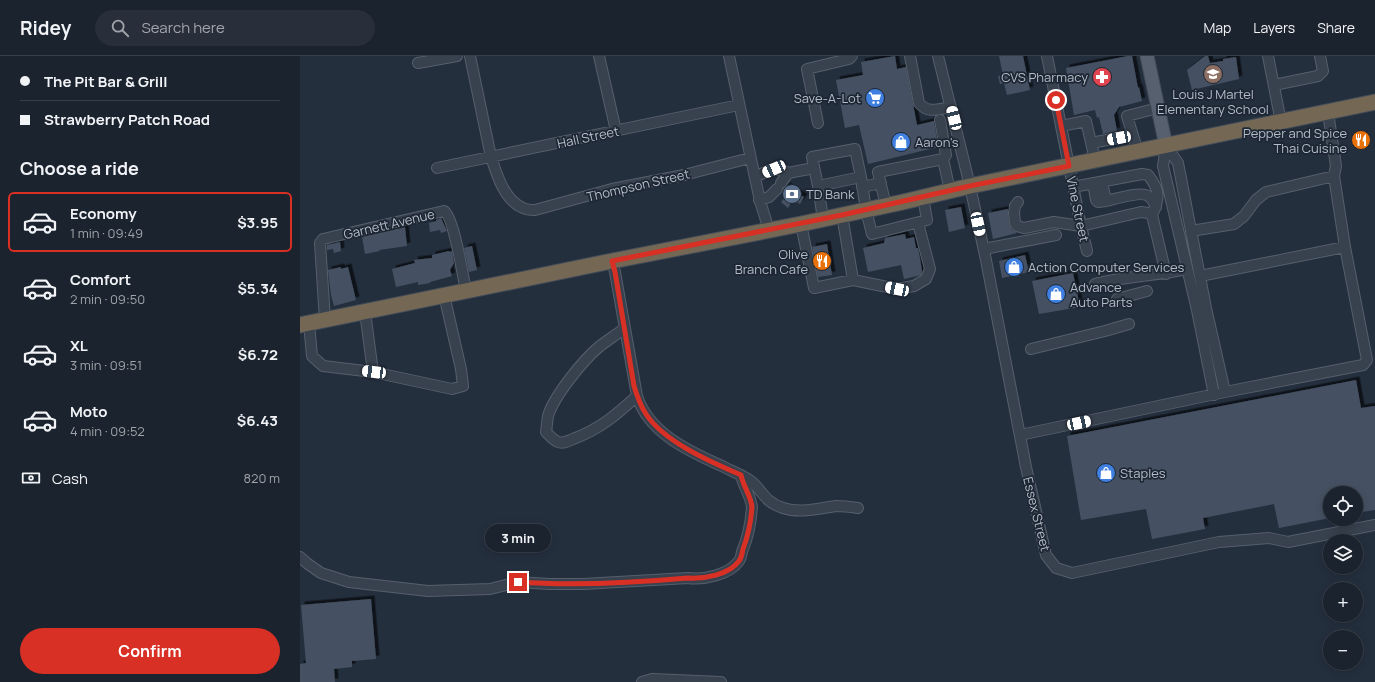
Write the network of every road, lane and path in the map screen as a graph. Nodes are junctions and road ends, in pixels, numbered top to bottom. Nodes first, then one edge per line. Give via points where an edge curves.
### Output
1 (457, 56) edge
2 (470, 56) edge
3 (599, 56) edge
4 (729, 56) edge
5 (852, 56) edge
6 (910, 56) edge
7 (938, 56) edge
8 (1047, 56) edge
9 (1147, 56) edge
10 (1268, 56) edge
11 (1314, 56) edge
12 (1320, 56) edge
13 (418, 63) dead end
14 (1318, 76) junction
15 (1274, 85) junction
16 (1375, 102) edge
17 (739, 105) junction
18 (951, 107) junction
19 (1158, 108) junction
20 (1328, 112) junction
21 (940, 120) dead end
22 (1281, 122) junction
23 (818, 123) dead end
24 (1061, 126) junction
25 (616, 131) junction
26 (1133, 135) junction
27 (1091, 143) junction
28 (1166, 146) junction
29 (1138, 152) junction
30 (491, 157) junction
31 (750, 158) junction
32 (943, 159) junction
33 (1095, 160) junction
34 (1069, 166) junction
35 (437, 168) dead end
36 (814, 168) junction
37 (788, 174) junction
38 (1334, 176) junction
39 (755, 177) junction
40 (861, 182) junction
41 (1097, 182) junction
42 (881, 183) junction
43 (818, 186) junction
44 (970, 186) junction
45 (1073, 187) junction
46 (950, 191) junction
47 (923, 197) junction
48 (759, 200) junction
49 (1018, 202) dead end
50 (886, 206) junction
51 (866, 210) junction
52 (1154, 211) junction
53 (842, 215) junction
54 (823, 219) junction
55 (918, 223) junction
56 (801, 224) junction
57 (1081, 226) junction
58 (769, 230) junction
59 (1191, 231) junction
60 (1056, 235) dead end
61 (1345, 247) junction
62 (984, 249) junction
63 (1087, 252) dead end
64 (612, 261) junction
65 (1187, 268) junction
66 (1166, 274) junction
67 (1200, 276) junction
68 (853, 280) junction
69 (1095, 284) dead end
70 (466, 291) junction
71 (1148, 291) dead end
72 (444, 295) junction
73 (1117, 299) dead end
74 (1202, 309) junction
75 (365, 312) junction
76 (325, 320) junction
77 (304, 324) edge
78 (1130, 324) dead end
79 (625, 328) junction
80 (1031, 349) dead end
81 (374, 372) junction
82 (1225, 392) junction
83 (1214, 395) junction
84 (637, 396) junction
85 (1020, 435) junction
86 (741, 475) junction
87 (858, 508) dead end
88 (1375, 525) edge
89 (300, 557) edge
90 (642, 682) edge
91 (721, 682) edge

1 - 13 street
2 - 30 street
3 - 25 street
4 - 17 street
5 - 23 street via 849,59 807,69
6 - 18 street via 919,104 928,111
7 - 18 street, Essex Street
8 - 24 street, Vine Street
9 - 19 main road
10 - 15 street
11 - 14 street
12 - 14 street via 1323,71
14 - 15 street
15 - 22 street
16 - 20 highway
17 - 25 street, Hall Street
17 - 31 street
18 - 44 street, Essex Street
19 - 26 street via 1128,116
19 - 28 main road
20 - 22 highway
20 - 38 street via 1336,166
21 - 32 street via 946,155
22 - 28 highway
24 - 27 street via 1086,121
24 - 34 street, Vine Street
25 - 30 street, Hall Street
26 - 27 street
26 - 29 street
27 - 33 street
28 - 29 highway
28 - 59 street via 1178,162
28 - 65 street via 1163,166
29 - 33 highway
30 - 31 street, Thompson Street via 499,180 510,197 516,204 535,210 612,189
30 - 35 street, Hall Street
31 - 39 street
32 - 42 street via 878,172
32 - 46 street
33 - 34 highway
34 - 44 highway
34 - 45 street, Vine Street
36 - 37 street
36 - 40 street via 812,157 855,149
36 - 43 street
37 - 39 street via 781,169 774,169
37 - 48 street via 769,197
38 - 59 street via 1266,192 1234,224
38 - 61 street
39 - 48 street
40 - 42 street
40 - 43 street
40 - 51 street
41 - 45 street
41 - 52 street via 1106,201 1147,194
41 - 52 street via 1148,175 1157,191 1158,202
42 - 50 street
43 - 54 street
44 - 46 highway
44 - 62 street, Essex Street
45 - 57 street, Vine Street
46 - 47 highway
47 - 50 highway
47 - 55 street via 927,220
48 - 58 street
49 - 57 street via 1014,213 1017,226 1024,228 1054,222
50 - 51 highway
51 - 53 highway
51 - 55 street via 872,234
52 - 57 street
52 - 66 street
53 - 54 highway
53 - 68 street
54 - 56 highway
55 - 68 street via 930,270 926,279 914,286 897,289
56 - 58 highway
56 - 68 street via 814,288
57 - 63 street, Vine Street
58 - 64 highway
59 - 67 street
60 - 62 street
61 - 67 street
61 - 82 street via 1367,360 1363,365
62 - 85 street, Essex Street
64 - 70 highway
64 - 79 street
65 - 66 street
65 - 74 street
66 - 69 street via 1113,279
67 - 74 street
70 - 72 highway
70 - 76 street, Garnett Avenue via 450,218 444,211 322,240 320,243
71 - 73 street
72 - 75 highway
72 - 81 street via 463,386 452,389
74 - 82 street
74 - 83 street
75 - 76 highway
75 - 81 street
76 - 77 highway
77 - 81 street via 312,356 323,366
78 - 80 street
79 - 84 street
79 - 84 street via 590,355 566,385 553,404 546,432 559,443 588,434 608,422
82 - 83 street
83 - 85 street
84 - 86 street via 652,422 671,439
85 - 88 street, Essex Street via 1046,555 1056,568 1072,573 1219,542 1269,538 1288,542
86 - 87 street via 770,503 783,508
86 - 89 street via 752,502 746,543 740,560 734,567 711,576 583,584 518,582 490,589 428,591 349,582 321,573
90 - 91 street via 652,679

